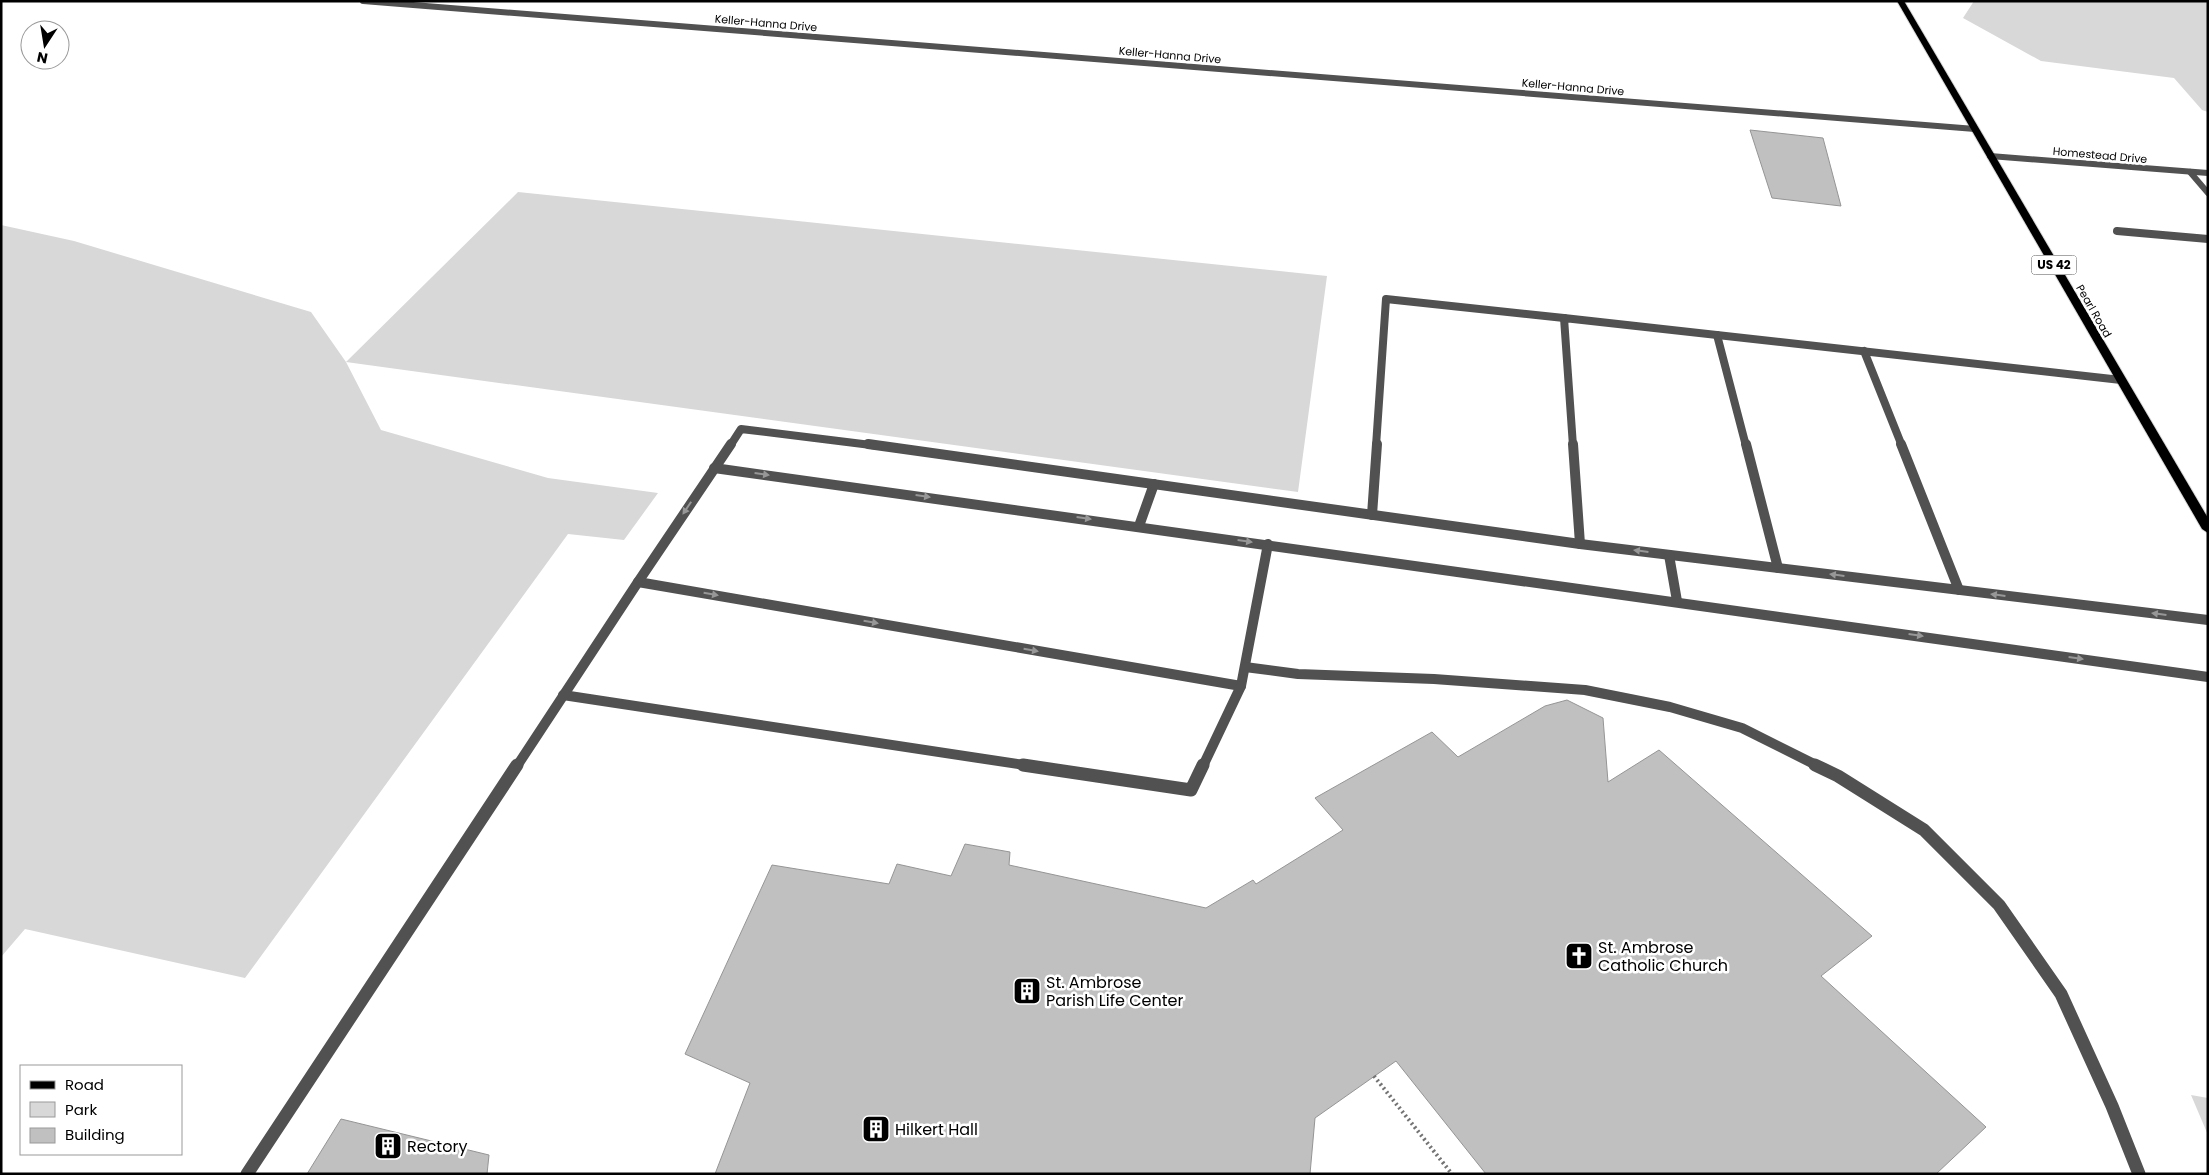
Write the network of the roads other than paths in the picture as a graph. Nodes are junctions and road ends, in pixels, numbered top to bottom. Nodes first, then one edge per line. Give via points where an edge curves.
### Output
1 (363, 1) edge
2 (1900, 1) edge
3 (1975, 129) junction
4 (1990, 156) junction
5 (2190, 172) junction
6 (2208, 173) edge
7 (2208, 192) edge
8 (2117, 231) dead end
9 (2208, 239) edge
10 (1564, 318) junction
11 (1717, 335) junction
12 (1864, 351) junction
13 (2121, 380) junction
14 (714, 468) junction
15 (1154, 484) junction
16 (1372, 515) junction
17 (1139, 526) junction
18 (2208, 529) edge
19 (1268, 544) junction
20 (1580, 544) junction
21 (1669, 555) junction
22 (1778, 568) junction
23 (638, 582) junction
24 (1960, 590) junction
25 (1677, 601) junction
26 (2208, 620) edge
27 (1244, 667) junction
28 (2208, 677) edge
29 (1241, 686) junction
30 (563, 695) junction
31 (247, 1174) edge
32 (2139, 1174) edge

1 - 3 street, Keller-Hanna Drive
2 - 3 main road, Pearl Road / US 42
3 - 4 main road, Pearl Road / US 42
4 - 5 street, Homestead Drive
4 - 13 main road, Pearl Road / US 42
5 - 6 street, Homestead Drive
5 - 7 street
8 - 9 street
10 - 11 street
10 - 16 street via 1386,298
10 - 20 street
11 - 12 street
11 - 22 street
12 - 13 street
12 - 24 street
13 - 18 main road, Pearl Road / US 42
14 - 15 street via 741,429
14 -> 17 street
14 -> 23 street
15 - 16 street
15 - 17 street
16 - 20 street
17 -> 19 street
19 - 25 street
19 - 27 street
21 -> 20 street
21 - 22 street
21 - 25 street
24 -> 22 street
23 -> 29 street
23 - 30 street
26 -> 24 street
25 -> 28 street
27 - 29 street
27 - 32 street via 1298,674 1434,679 1585,690 1670,707 1742,728 1838,776 1924,830 1999,905 2061,994
29 - 30 street via 1191,790
30 - 31 street

